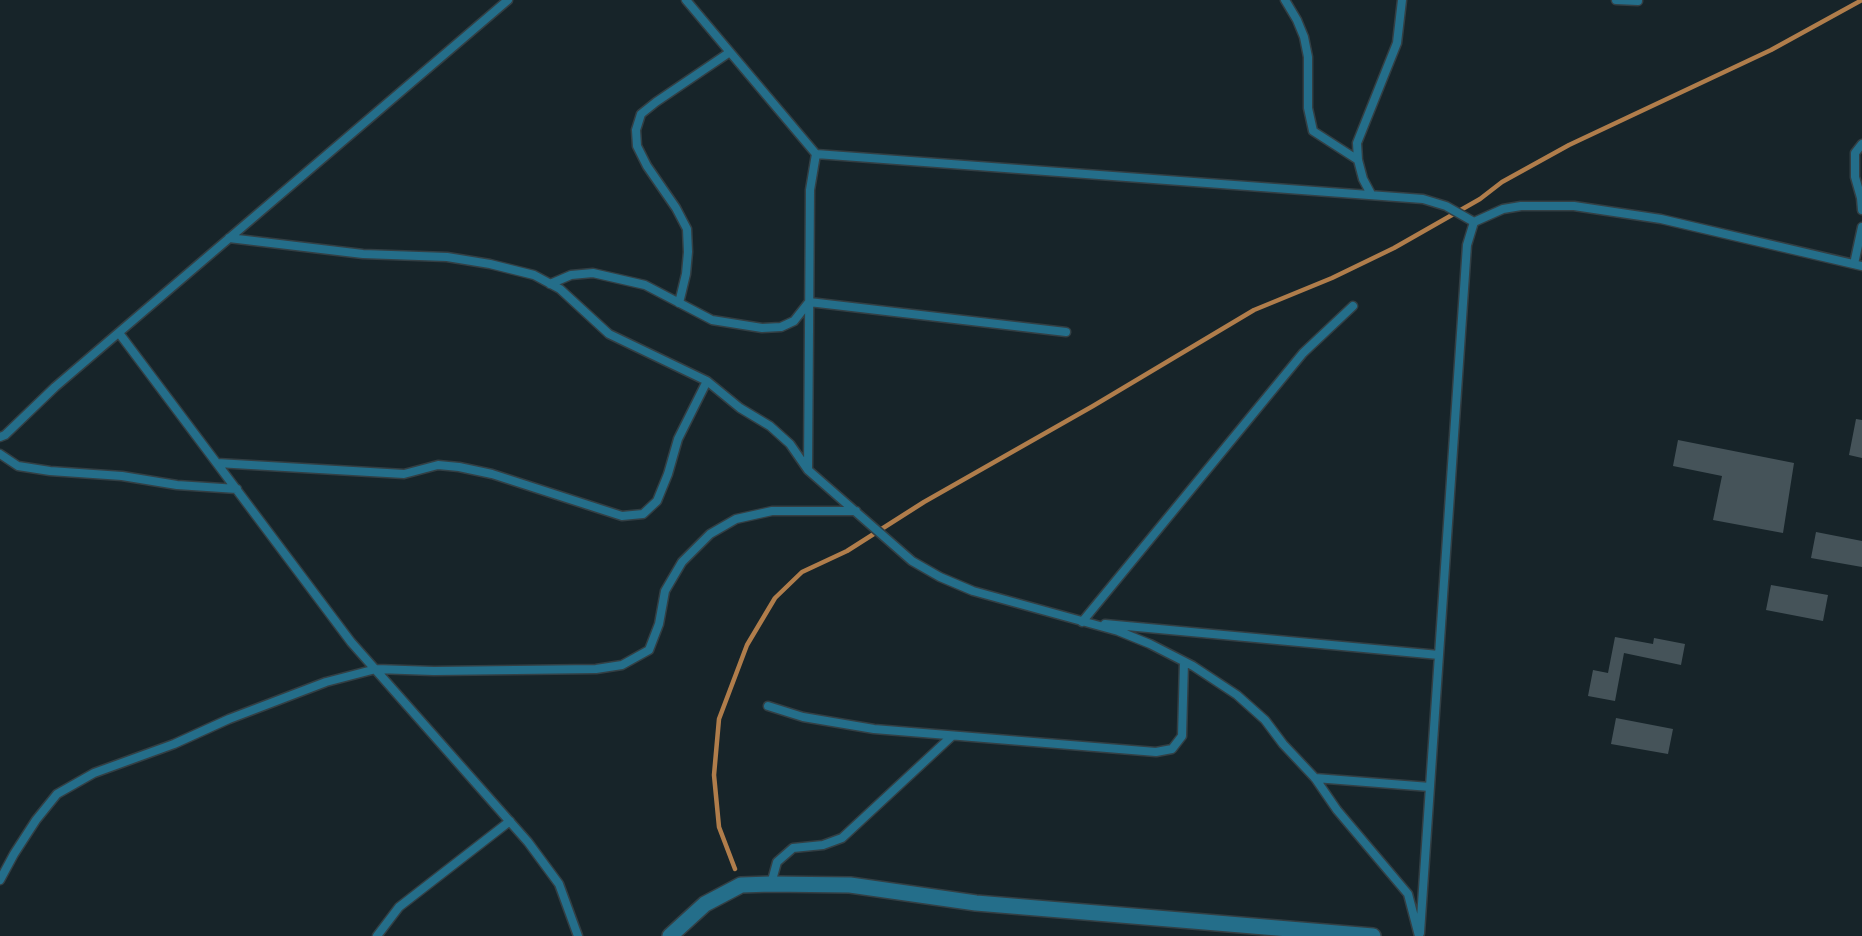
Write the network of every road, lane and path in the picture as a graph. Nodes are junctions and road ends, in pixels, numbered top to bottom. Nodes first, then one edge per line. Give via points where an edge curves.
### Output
1 (508, 0) edge
2 (686, 0) edge
3 (1285, 0) edge
4 (1402, 0) edge
5 (1616, 0) edge
6 (1638, 1) edge
7 (730, 52) junction
8 (1862, 144) edge
9 (816, 154) junction
10 (1358, 160) junction
11 (1371, 194) junction
12 (1862, 210) edge
13 (1474, 222) junction
14 (1862, 227) edge
15 (230, 238) junction
16 (1858, 265) edge
17 (550, 284) junction
18 (809, 302) junction
19 (679, 303) junction
20 (1353, 306) dead end
21 (1066, 332) dead end
22 (119, 333) junction
23 (707, 381) junction
24 (0, 437) edge
25 (0, 454) edge
26 (217, 463) junction
27 (808, 470) junction
28 (237, 489) junction
29 (855, 511) junction
30 (1082, 621) junction
31 (1439, 655) junction
32 (1184, 662) junction
33 (376, 669) junction
34 (768, 706) dead end
35 (952, 736) junction
36 (1315, 778) junction
37 (1430, 787) junction
38 (510, 821) junction
39 (0, 880) edge
40 (771, 884) junction
41 (377, 936) edge
42 (578, 936) edge
43 (670, 936) edge
44 (1373, 936) edge
45 (1420, 936) edge

1 - 15 lane
2 - 7 lane
3 - 10 lane via 1304,37 1313,131
4 - 10 lane via 1397,43 1358,143
5 - 6 lane
7 - 9 lane
7 - 19 lane via 641,114 636,130 642,156 687,229 686,274
8 - 12 lane via 1855,153 1855,177
9 - 11 lane
9 - 18 lane via 810,190
10 - 11 lane
11 - 13 lane via 1423,199 1446,206
13 - 16 lane via 1521,206 1574,206 1661,219
13 - 31 lane via 1467,245
14 - 16 lane
15 - 17 lane via 363,254 447,257 534,275
15 - 22 lane
17 - 19 lane via 571,275 593,273 645,285
17 - 23 lane via 609,334
18 - 19 lane via 794,321 782,327 762,328 712,320
18 - 21 lane
18 - 27 lane
20 - 30 lane via 1303,353
22 - 24 lane
22 - 26 lane
23 - 26 lane via 678,439 657,501 643,513 622,516 459,467 438,465 404,474
23 - 27 lane via 770,426 790,444
25 - 28 lane via 18,465 50,471
26 - 28 lane
27 - 29 lane
28 - 33 lane via 351,642
29 - 30 lane via 912,561 940,577 973,591
29 - 33 lane via 772,511 736,519 710,534 682,562 665,591 649,650 622,665 596,669
30 - 31 lane
30 - 32 lane via 1118,631
31 - 37 lane
32 - 35 lane via 1182,735 1172,749 1148,752
32 - 36 lane via 1237,695 1265,720
33 - 38 lane
33 - 39 lane via 326,682 94,773 57,794
34 - 35 lane via 839,724
35 - 40 lane via 842,838 823,845 793,848 777,862
36 - 37 lane
36 - 45 lane via 1408,894
37 - 45 lane
38 - 41 lane via 399,907
38 - 42 lane via 559,884
40 - 43 street via 741,885 705,904
40 - 44 street via 850,885 976,903

